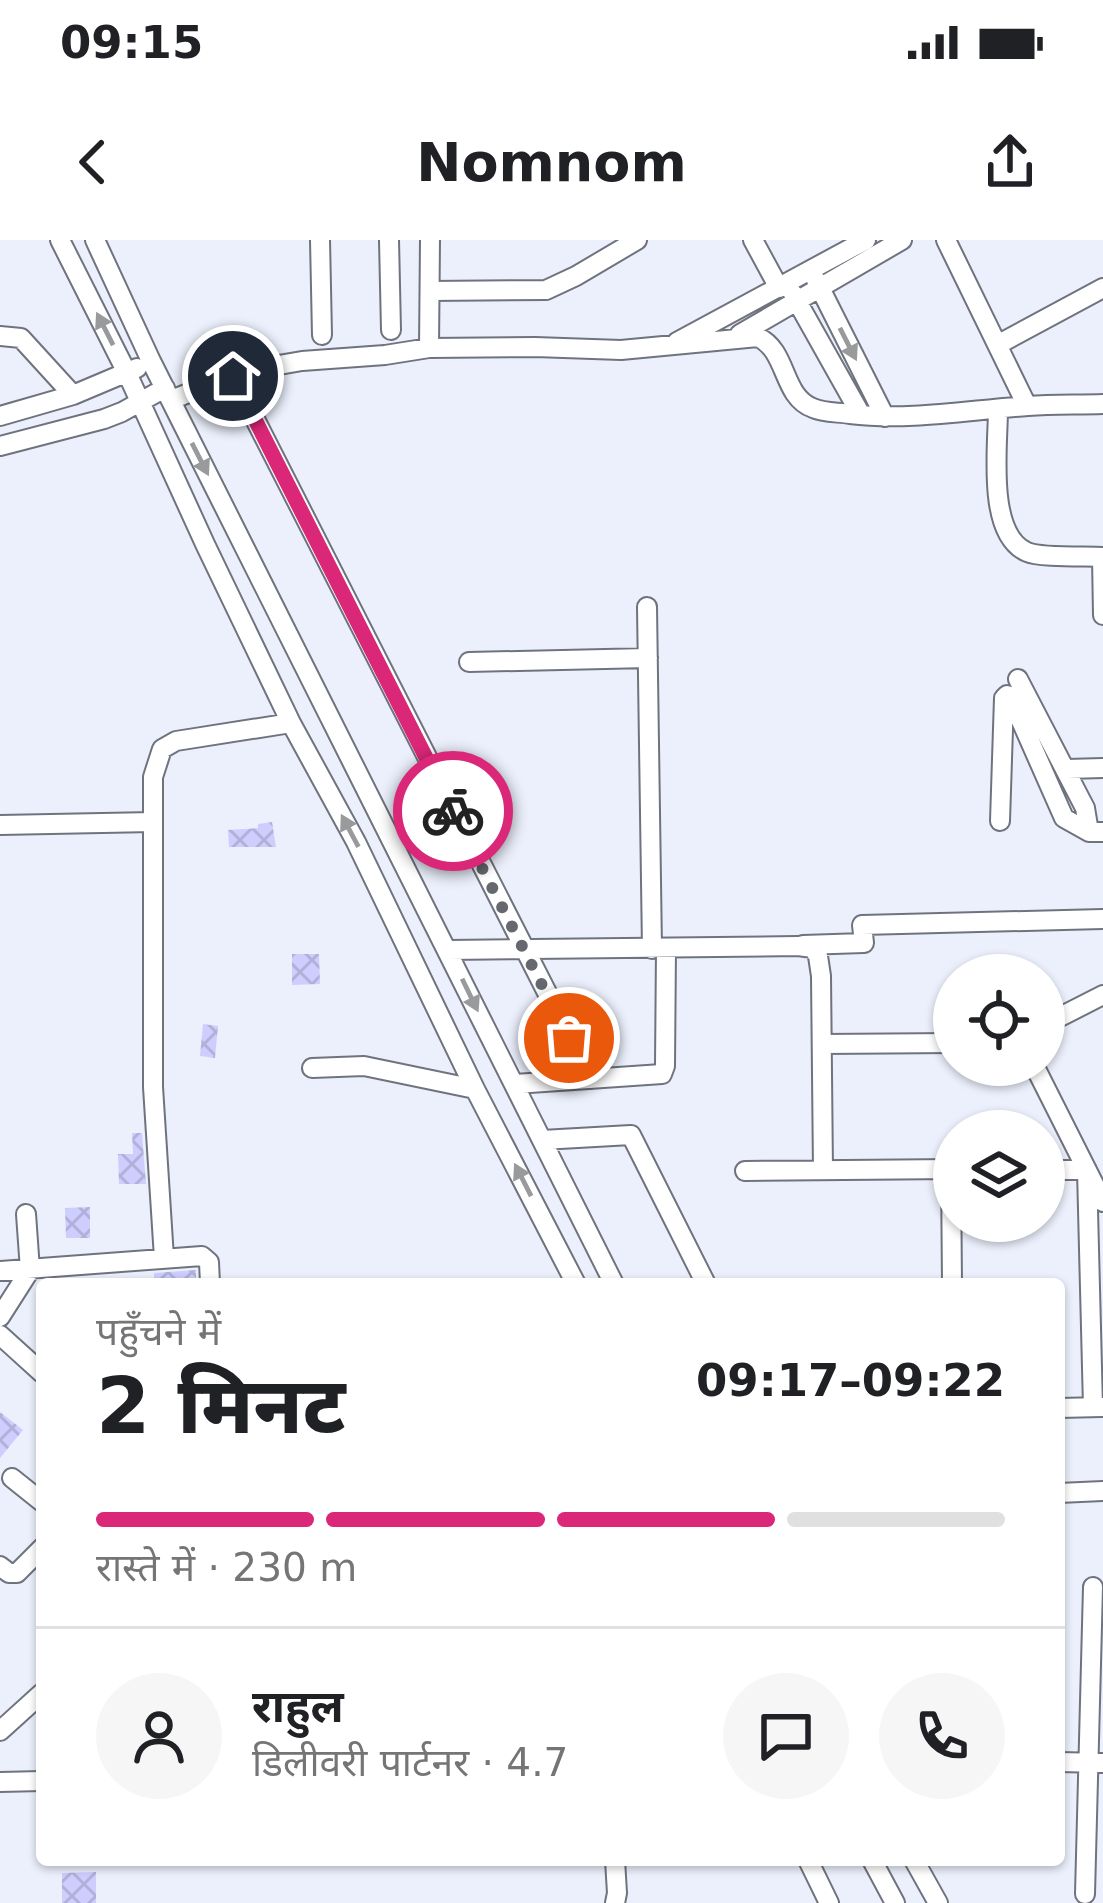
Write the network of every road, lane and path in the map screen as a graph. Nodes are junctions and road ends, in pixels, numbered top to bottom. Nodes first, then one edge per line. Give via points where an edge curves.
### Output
1 (60, 240) edge
2 (95, 240) edge
3 (320, 240) edge
4 (389, 240) edge
5 (430, 240) edge
6 (637, 240) edge
7 (753, 240) edge
8 (866, 240) edge
9 (902, 240) edge
10 (946, 240) edge
11 (816, 279) junction
12 (1103, 287) edge
13 (788, 290) junction
14 (430, 291) junction
15 (391, 330) dead end
16 (322, 335) dead end
17 (0, 336) edge
18 (734, 338) junction
19 (999, 344) junction
20 (668, 347) junction
21 (429, 348) junction
22 (151, 361) junction
23 (127, 373) junction
24 (233, 376) junction
25 (168, 394) junction
26 (73, 395) junction
27 (140, 402) junction
28 (1103, 404) edge
29 (1027, 406) junction
30 (998, 409) junction
31 (861, 415) junction
32 (0, 416) edge
33 (885, 418) junction
34 (0, 446) edge
35 (236, 530) junction
36 (205, 544) junction
37 (1102, 557) edge
38 (647, 607) dead end
39 (1103, 615) edge
40 (648, 658) junction
41 (469, 662) dead end
42 (1018, 679) dead end
43 (291, 723) junction
44 (1103, 768) edge
45 (1066, 769) junction
46 (1000, 821) dead end
47 (153, 822) junction
48 (0, 825) edge
49 (1096, 832) edge
50 (1103, 919) edge
51 (798, 946) junction
52 (659, 949) junction
53 (448, 950) junction
54 (524, 950) junction
55 (1103, 995) edge
56 (1065, 1014) edge
57 (933, 1043) edge
58 (822, 1044) junction
59 (312, 1068) dead end
60 (591, 1079) junction
61 (514, 1084) junction
62 (1045, 1086) edge
63 (476, 1089) junction
64 (542, 1140) junction
65 (933, 1169) edge
66 (824, 1170) junction
67 (1065, 1170) edge
68 (1087, 1170) junction
69 (745, 1171) dead end
70 (1103, 1202) edge
71 (26, 1214) dead end
72 (952, 1242) edge
73 (164, 1258) junction
74 (30, 1270) junction
75 (0, 1271) edge
76 (210, 1278) edge
77 (573, 1278) edge
78 (611, 1278) edge
79 (703, 1278) edge
80 (952, 1278) edge
81 (0, 1318) edge
82 (0, 1335) edge
83 (36, 1367) edge
84 (1098, 1407) edge
85 (1065, 1408) edge
86 (11, 1478) dead end
87 (1103, 1491) edge
88 (1065, 1493) edge
89 (36, 1497) edge
90 (36, 1554) edge
91 (0, 1566) edge
92 (1093, 1587) dead end
93 (36, 1698) edge
94 (0, 1731) edge
95 (1065, 1762) edge
96 (1095, 1763) edge
97 (36, 1781) edge
98 (0, 1782) edge
99 (615, 1866) edge
100 (811, 1866) edge
101 (875, 1866) edge
102 (917, 1866) edge
103 (1085, 1894) dead end
104 (615, 1903) edge
105 (829, 1903) edge
106 (895, 1903) edge
107 (938, 1903) edge

23 -> 1 street
2 - 22 street
3 - 16 street
4 - 15 street
5 - 14 street
6 - 14 street via 546,290
7 - 13 street
8 - 11 street
9 - 11 street
10 - 19 street
11 - 13 street
11 -> 33 street
12 - 19 street
13 - 18 street
13 - 20 street
13 - 31 street
14 - 21 street
17 - 26 street via 21,338
18 - 20 street
18 - 31 street via 767,341 810,408
19 - 29 street
20 - 21 street
21 - 24 street
22 - 23 street
22 - 25 street
23 - 26 street
23 - 27 street
24 - 25 street
24 - 54 street
25 - 27 street
25 -> 35 street
26 - 32 street
27 - 34 street
27 - 36 street
28 - 29 street
29 - 30 street
30 - 33 street
30 - 37 street via 998,505 1018,545 1029,554
31 - 33 street
35 - 36 street
35 - 53 street
36 - 43 street
37 - 39 street
38 - 40 street
40 - 41 street
40 - 52 street
42 - 45 street
43 - 47 street via 163,748 153,776
63 -> 43 street
44 - 45 street
45 - 49 street
46 - 49 street via 1007,695 1064,818
47 - 48 street
47 - 73 street via 153,1087
50 - 51 street via 862,925 865,943
51 - 52 street
51 - 58 street via 818,956
52 - 54 street
52 - 60 street via 662,1074
53 - 54 street
53 -> 61 street
54 - 60 street
55 - 56 street
57 - 58 street
58 - 66 street
59 - 63 street via 364,1066
60 - 61 street
61 - 64 street
62 - 68 street
77 -> 63 street
64 - 78 street
64 - 79 street via 631,1135
65 - 66 street
66 - 69 street
67 - 68 street
68 - 70 street
68 - 84 street
71 - 74 street
72 - 80 street
73 - 74 street
73 - 76 street via 208,1258
74 - 75 street
74 - 81 street
82 - 83 street
84 - 85 street
86 - 89 street
87 - 88 street
90 - 91 street via 16,1573
92 - 96 street
93 - 94 street
95 - 96 street
96 - 103 street
97 - 98 street
99 - 104 street
100 - 105 street
101 - 106 street
102 - 107 street

